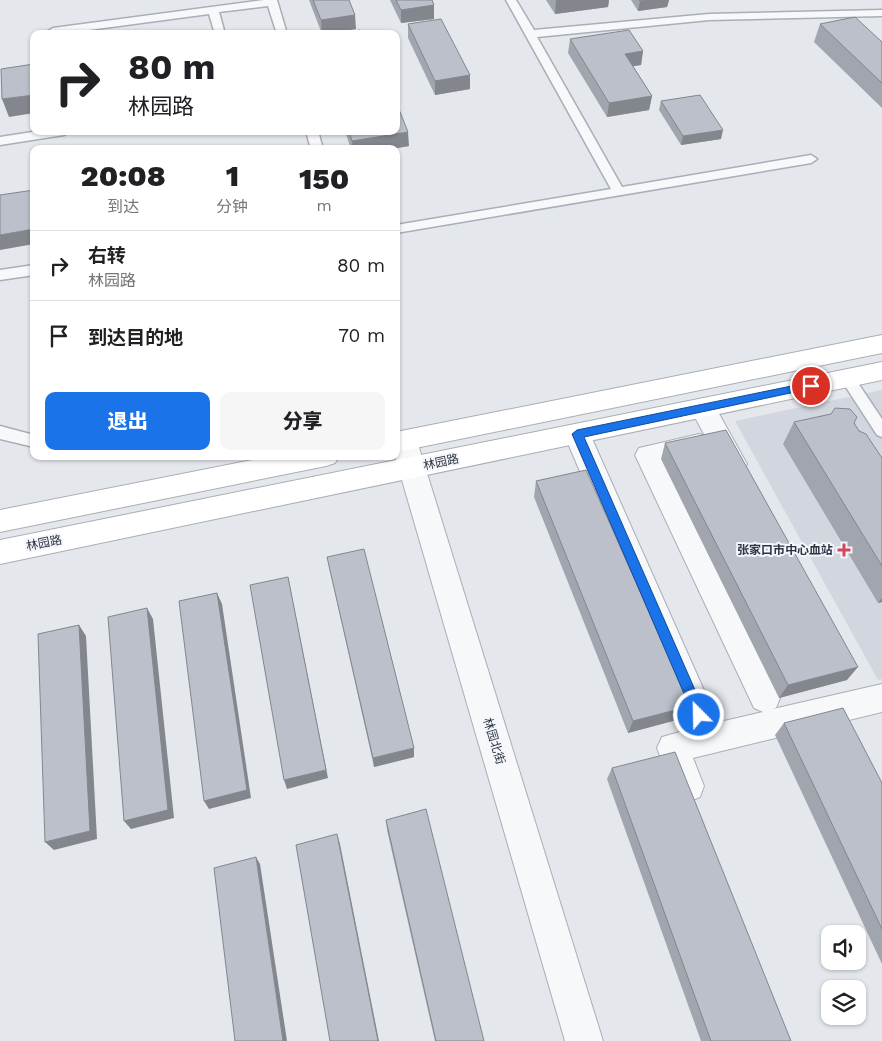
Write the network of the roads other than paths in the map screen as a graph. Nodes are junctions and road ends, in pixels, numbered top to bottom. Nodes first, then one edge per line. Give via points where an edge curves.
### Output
1 (511, 0) edge
2 (272, 1) edge
3 (213, 10) junction
4 (882, 13) edge
5 (61, 30) edge
6 (219, 30) edge
7 (281, 30) edge
8 (530, 34) junction
9 (38, 135) edge
10 (0, 141) edge
11 (811, 159) dead end
12 (618, 190) junction
13 (400, 228) edge
14 (30, 271) edge
15 (0, 275) edge
16 (882, 344) edge
17 (882, 371) edge
18 (847, 378) junction
19 (703, 408) junction
20 (882, 431) edge
21 (0, 432) edge
22 (577, 434) junction
23 (30, 439) edge
24 (720, 439) junction
25 (404, 451) edge
26 (306, 460) edge
27 (368, 460) edge
28 (744, 482) edge
29 (0, 521) edge
30 (0, 552) edge
31 (765, 698) dead end
32 (882, 698) edge
33 (699, 715) dead end
34 (698, 812) edge
35 (584, 1041) edge

1 - 8 lane
2 - 3 lane
2 - 7 lane
3 - 5 lane
3 - 6 lane
4 - 8 lane via 709,17
8 - 12 lane
9 - 10 lane
11 - 12 lane
12 - 13 lane
14 - 15 lane
16 - 25 main road, 林园路
17 - 18 main road, 林园路
18 - 19 main road, 林园路
18 - 20 lane
19 - 22 main road, 林园路
19 - 24 street
21 - 23 lane
22 - 25 main road, 林园路
22 - 33 street
24 - 28 street
24 - 31 street via 648,455
25 - 35 street, 林园北街
26 - 29 main road
27 - 30 main road, 林园路
32 - 34 street via 843,721 673,748

